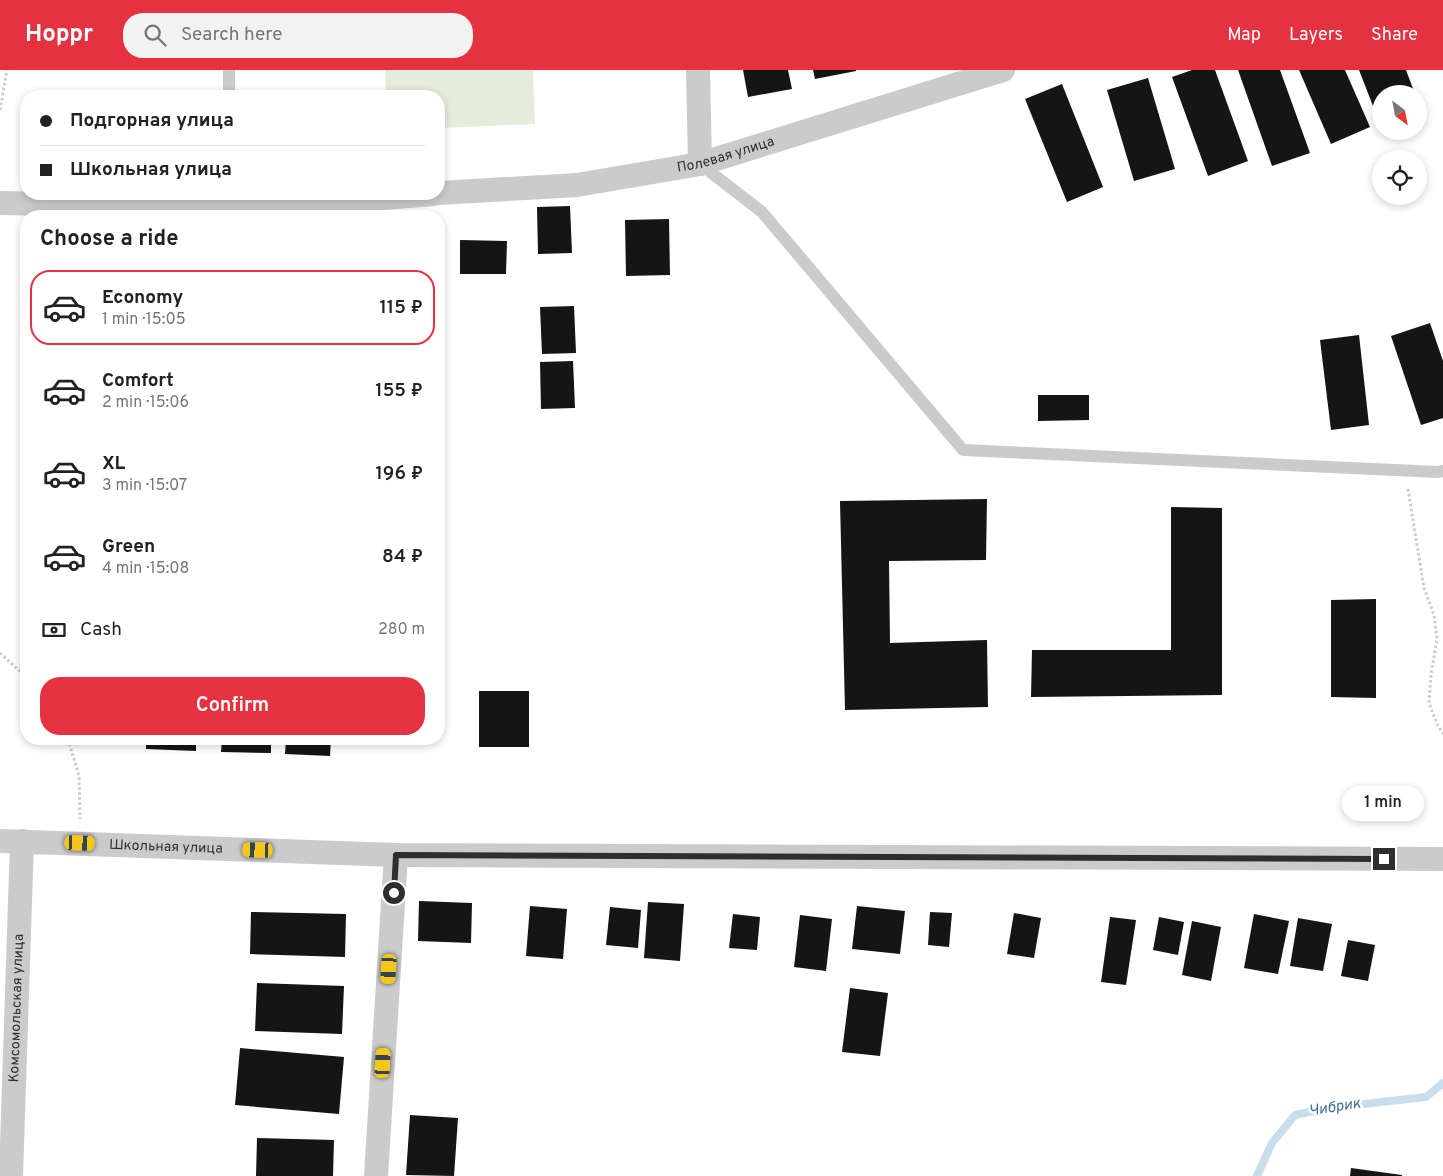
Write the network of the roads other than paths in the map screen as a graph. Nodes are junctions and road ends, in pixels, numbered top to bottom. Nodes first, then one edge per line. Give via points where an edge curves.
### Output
1 (229, 70) edge
2 (698, 70) edge
3 (1003, 70) edge
4 (229, 90) edge
5 (700, 164) junction
6 (445, 194) edge
7 (359, 200) edge
8 (229, 201) edge
9 (0, 203) edge
10 (1443, 471) edge
11 (11, 841) edge
12 (396, 855) junction
13 (1443, 859) edge
14 (11, 1176) edge
15 (376, 1176) edge

1 - 4 lane
2 - 5 street
3 - 5 street, Полевая улица
5 - 6 street, Полевая улица via 577,185
5 - 10 lane via 762,212 963,450
7 - 8 street via 259,208
8 - 9 street
11 - 12 street, Школьная улица
11 - 14 street, Комсомольская улица
12 - 13 street, Школьная улица
12 - 15 street

